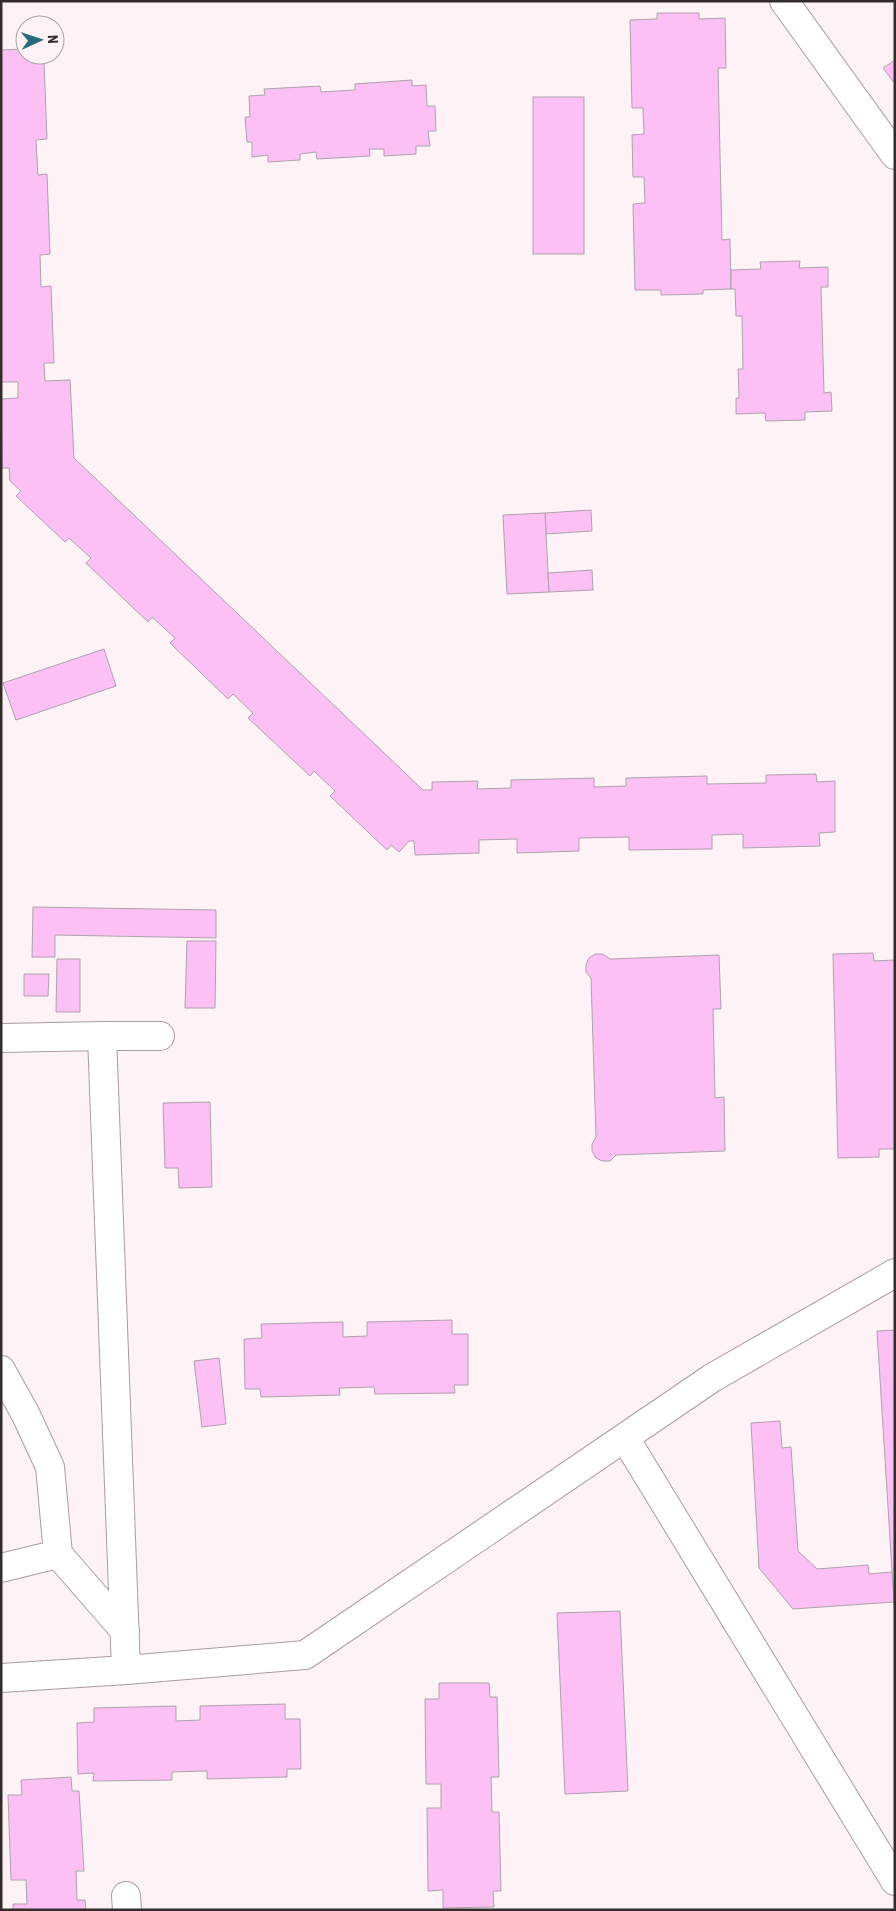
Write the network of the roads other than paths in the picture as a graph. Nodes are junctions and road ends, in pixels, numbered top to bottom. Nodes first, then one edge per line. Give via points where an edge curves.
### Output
1 (784, 1) edge
2 (895, 155) edge
3 (102, 1036) junction
4 (160, 1036) dead end
5 (1, 1038) edge
6 (895, 1273) edge
7 (1, 1370) edge
8 (624, 1438) junction
9 (58, 1554) junction
10 (1, 1568) edge
11 (125, 1631) junction
12 (126, 1670) junction
13 (1, 1678) edge
14 (895, 1881) edge

1 - 2 street
3 - 4 street
3 - 5 street
3 - 11 street
6 - 8 street via 712,1378
7 - 9 street via 50,1467
8 - 12 street via 305,1655
8 - 14 street
9 - 10 street
9 - 11 street
11 - 12 street
12 - 13 street

